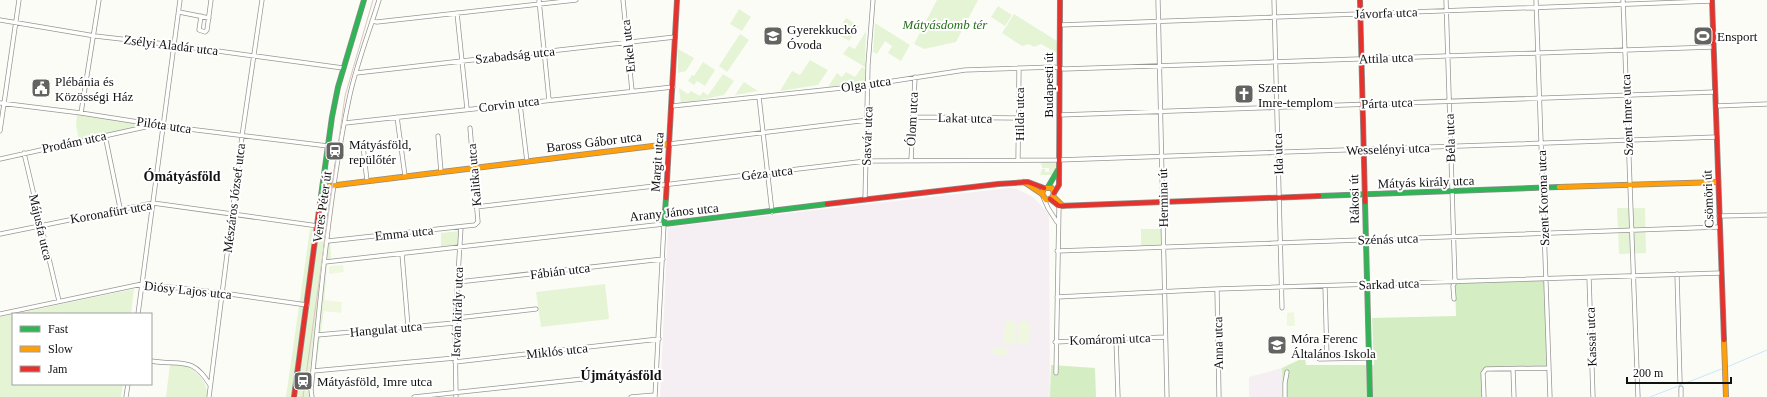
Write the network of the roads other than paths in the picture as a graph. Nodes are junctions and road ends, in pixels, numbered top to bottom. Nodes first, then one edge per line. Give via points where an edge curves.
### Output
1 (19, 0) edge
2 (99, 0) edge
3 (180, 0) edge
4 (211, 0) edge
5 (262, 0) edge
6 (364, 0) edge
7 (379, 0) edge
8 (576, 0) edge
9 (623, 0) edge
10 (677, 0) edge
11 (873, 0) edge
12 (1060, 0) edge
13 (1158, 0) edge
14 (1274, 0) edge
15 (1360, 0) edge
16 (1446, 0) edge
17 (1536, 0) edge
18 (1712, 1) edge
19 (539, 2) edge
20 (1624, 2) edge
21 (1536, 7) junction
22 (1447, 11) junction
23 (179, 12) junction
24 (457, 13) junction
25 (1360, 14) junction
26 (201, 16) junction
27 (1274, 16) junction
28 (209, 18) junction
29 (0, 20) edge
30 (1159, 20) junction
31 (372, 21) junction
32 (16, 24) junction
33 (1060, 24) junction
34 (95, 36) junction
35 (675, 37) junction
36 (628, 43) junction
37 (174, 44) junction
38 (1713, 47) junction
39 (1625, 50) junction
40 (545, 52) junction
41 (1538, 53) junction
42 (253, 56) junction
43 (1448, 56) junction
44 (1362, 59) junction
45 (462, 61) junction
46 (1276, 61) junction
47 (1160, 66) junction
48 (343, 68) junction
49 (1019, 68) junction
50 (1059, 68) junction
51 (356, 73) junction
52 (915, 77) junction
53 (868, 84) junction
54 (673, 87) junction
55 (632, 91) junction
56 (1715, 92) junction
57 (1626, 95) junction
58 (759, 97) junction
59 (1539, 98) junction
60 (549, 100) junction
61 (1449, 101) junction
62 (2, 103) edge
63 (520, 104) junction
64 (1363, 104) junction
65 (1767, 104) edge
66 (672, 106) junction
67 (1716, 106) junction
68 (1277, 107) junction
69 (467, 109) junction
70 (1162, 111) junction
71 (81, 113) junction
72 (1059, 115) junction
73 (397, 117) junction
74 (912, 117) junction
75 (1018, 118) junction
76 (868, 120) junction
77 (147, 123) junction
78 (345, 123) junction
79 (164, 126) junction
80 (470, 128) dead end
81 (0, 131) edge
82 (764, 133) junction
83 (105, 135) junction
84 (242, 136) junction
85 (438, 136) dead end
86 (1717, 137) junction
87 (1628, 140) junction
88 (1541, 143) junction
89 (669, 144) junction
90 (328, 146) junction
91 (363, 146) dead end
92 (1451, 147) junction
93 (1364, 150) junction
94 (24, 153) junction
95 (1278, 153) junction
96 (1162, 156) junction
97 (0, 159) edge
98 (1018, 160) junction
99 (1059, 160) junction
100 (866, 161) junction
101 (911, 161) junction
102 (527, 162) junction
103 (474, 168) junction
104 (1058, 170) junction
105 (441, 172) junction
106 (768, 173) junction
107 (405, 176) junction
108 (367, 181) junction
109 (1024, 182) junction
110 (1718, 182) junction
111 (323, 185) junction
112 (335, 185) junction
113 (1630, 185) junction
114 (666, 186) junction
115 (1046, 188) junction
116 (1543, 189) junction
117 (1452, 192) junction
118 (1042, 194) junction
119 (1365, 195) junction
120 (1279, 197) junction
121 (1050, 198) junction
122 (865, 200) junction
123 (1163, 201) junction
124 (153, 203) junction
125 (1061, 206) junction
126 (476, 207) junction
127 (120, 208) junction
128 (772, 212) junction
129 (232, 214) junction
130 (1767, 215) edge
131 (1719, 216) junction
132 (478, 222) joint
133 (664, 224) junction
134 (1058, 224) junction
135 (40, 225) junction
136 (318, 226) junction
137 (461, 227) junction
138 (1720, 227) junction
139 (1631, 231) junction
140 (0, 234) edge
141 (1544, 234) junction
142 (1454, 237) junction
143 (1366, 240) junction
144 (328, 241) junction
145 (1281, 242) junction
146 (460, 247) junction
147 (1164, 247) junction
148 (1057, 251) junction
149 (402, 254) junction
150 (663, 258) junction
151 (325, 262) junction
152 (1721, 273) junction
153 (1677, 274) junction
154 (1633, 276) junction
155 (1590, 277) junction
156 (1546, 279) junction
157 (458, 282) junction
158 (1455, 282) junction
159 (142, 284) junction
160 (1367, 285) junction
161 (1325, 286) junction
162 (1282, 288) junction
163 (1217, 289) junction
164 (223, 293) junction
165 (1165, 293) junction
166 (1057, 297) junction
167 (1454, 299) dead end
168 (59, 301) junction
169 (307, 305) junction
170 (1282, 308) dead end
171 (536, 310) dead end
172 (138, 313) edge
173 (0, 314) edge
174 (456, 318) junction
175 (455, 323) junction
176 (408, 327) junction
177 (317, 335) junction
178 (1165, 337) junction
179 (659, 339) junction
180 (1116, 339) junction
181 (1055, 342) junction
182 (1369, 358) junction
183 (1319, 359) dead end
184 (1327, 359) junction
185 (455, 360) junction
186 (152, 361) edge
187 (1549, 368) junction
188 (1513, 369) junction
189 (313, 371) junction
190 (657, 371) junction
191 (1287, 372) dead end
192 (1056, 373) dead end
193 (1680, 382) dead end
194 (128, 385) edge
195 (210, 385) junction
196 (1681, 388) dead end
197 (456, 395) edge
198 (655, 396) edge
199 (126, 397) edge
200 (209, 397) edge
201 (294, 397) edge
202 (312, 397) edge
203 (414, 397) edge
204 (631, 397) edge
205 (1118, 397) edge
206 (1167, 397) edge
207 (1219, 397) edge
208 (1285, 397) edge
209 (1370, 397) edge
210 (1484, 397) edge
211 (1514, 397) edge
212 (1550, 397) edge
213 (1593, 397) edge
214 (1638, 397) edge
215 (1681, 397) edge
216 (1726, 397) edge

1 - 32 street
2 - 34 street
3 - 23 street
4 - 28 street
5 - 42 street, Mészáros József utca
6 - 48 street, Veres Péter út
7 - 31 street, Veres Péter út
8 - 19 street
9 - 36 street, Erkel utca
10 - 35 street, Margit utca
11 - 53 street, Sasvár utca
12 - 33 street, Budapesti út
13 - 30 street, Hermina út
14 - 27 street, Ida utca
15 - 25 street, Rákosi út
16 - 22 street, Béla utca
17 - 21 street, Szent Korona utca
18 - 20 street, Jávorfa utca
18 - 38 street, Csömöri út
19 - 24 street
19 - 40 street
20 - 21 street, Jávorfa utca
20 - 39 street, Szent Imre utca
21 - 22 street, Jávorfa utca
21 - 41 street, Szent Korona utca
22 - 25 street, Jávorfa utca
22 - 43 street, Béla utca
23 - 26 street
23 - 37 street
24 - 31 street
24 - 45 street
25 - 27 street, Jávorfa utca
25 - 44 street, Rákosi út
26 - 28 street
26 - 28 street via 199,30 202,32 207,30
27 - 30 street, Jávorfa utca
27 - 46 street, Ida utca
29 - 32 street, Zsélyi Aladár utca
30 - 33 street, Jávorfa utca
30 - 47 street, Hermina út
31 - 51 street, Veres Péter út
32 - 34 street, Zsélyi Aladár utca
32 - 62 street
33 - 50 street, Budapesti út
34 - 37 street, Zsélyi Aladár utca
34 - 71 street
35 - 36 street, Szabadság utca
35 - 54 street, Margit utca
36 - 40 street, Szabadság utca
36 - 55 street, Erkel utca
37 - 42 street, Zsélyi Aladár utca
37 - 79 street
38 - 39 street, Attila utca
38 - 56 street, Csömöri út
39 - 41 street, Attila utca
39 - 57 street, Szent Imre utca
40 - 45 street, Szabadság utca
40 - 60 street
41 - 43 street, Attila utca
41 - 59 street, Szent Korona utca
42 - 48 street, Zsélyi Aladár utca
42 - 84 street, Mészáros József utca
43 - 44 street, Attila utca
43 - 61 street, Béla utca
44 - 46 street, Attila utca
44 - 64 street, Rákosi út
45 - 51 street, Szabadság utca
45 - 69 street
46 - 47 street, Attila utca
46 - 68 street, Ida utca
47 - 50 street, Attila utca
47 - 70 street, Hermina út
48 - 90 street, Veres Péter út
49 - 50 street, Olga utca
49 - 52 street, Olga utca via 965,70
49 - 75 street, Hilda utca
50 - 72 street, Budapesti út
51 - 78 street, Veres Péter út
52 - 53 street, Olga utca
52 - 74 street, Ólom utca
53 - 58 street, Olga utca
53 - 76 street, Sasvár utca
54 - 55 street, Corvin utca
54 - 66 street, Margit utca
55 - 60 street, Corvin utca
56 - 57 street, Párta utca
56 - 67 street, Csömöri út
57 - 59 street, Párta utca
57 - 87 street, Szent Imre utca
58 - 66 street, Olga utca
58 - 82 street
59 - 61 street, Párta utca
59 - 88 street, Szent Korona utca
60 - 63 street, Corvin utca
61 - 64 street, Párta utca
61 - 92 street, Béla utca
62 - 71 street, Pilóta utca
62 - 81 street
63 - 69 street, Corvin utca
63 - 102 street
64 - 68 street, Párta utca
64 - 93 street, Rákosi út
65 - 67 street
66 - 89 street, Margit utca
67 - 86 street, Csömöri út
68 - 70 street, Párta utca
68 - 95 street, Ida utca
69 - 73 street, Corvin utca
70 - 72 street, Párta utca
70 - 96 street, Hermina út
71 - 77 street, Pilóta utca
72 - 99 street, Budapesti út
73 - 78 street, Corvin utca
73 - 107 street
74 - 75 street, Lakat utca
74 - 101 street, Ólom utca
75 - 98 street, Hilda utca
76 - 82 street, Baross Gábor utca
76 - 100 street, Sasvár utca
77 - 79 street, Pilóta utca
77 - 83 street, Prodám utca via 145,127
78 - 112 street, Veres Péter út
79 - 84 street, Pilóta utca
79 - 124 street
80 - 103 street, Kalitka utca
82 - 89 street, Baross Gábor utca
82 - 106 street
83 - 94 street, Prodám utca
83 - 127 street
84 - 90 street, Pilóta utca
84 - 129 street, Mészáros József utca
85 - 105 street
86 - 87 street, Wesselényi utca
86 - 110 street, Csömöri út
87 - 88 street, Wesselényi utca
87 - 113 street, Szent Imre utca
88 - 92 street, Wesselényi utca
88 - 116 street, Szent Korona utca
89 - 102 street, Baross Gábor utca
89 - 114 street, Margit utca
90 - 111 street, Veres Péter út
91 - 108 street
92 - 93 street, Wesselényi utca
92 - 117 street, Béla utca
93 - 95 street, Wesselényi utca
93 - 119 street, Rákosi út
94 - 97 street, Prodám utca
94 - 135 street, Májusfa utca
95 - 96 street, Wesselényi utca
95 - 120 street, Ida utca
96 - 99 street, Wesselényi utca
96 - 123 street, Hermina út
98 - 99 street, Géza utca
98 - 101 street, Géza utca
99 - 104 street, Budapesti út
100 - 101 street, Géza utca
100 - 106 street, Géza utca
100 - 122 street, Sasvár utca
102 - 103 street, Baross Gábor utca
103 - 105 street, Baross Gábor utca
103 - 126 street, Kalitka utca
104 - 115 street, Budapesti út
104 - 121 street, Budapesti út via 1059,185
105 - 107 street, Baross Gábor utca
106 - 114 street, Géza utca
106 - 128 street
107 - 108 street, Baross Gábor utca
108 - 112 street, Baross Gábor utca
109 - 115 street, Arany János utca
109 - 118 street
109 - 122 street, Arany János utca
110 - 113 street, Mátyás király utca
110 - 131 street, Csömöri út
111 - 112 street, Baross Gábor utca
111 - 136 street, Veres Péter út
112 - 144 street, Veres Péter út
113 - 116 street, Mátyás király utca
113 - 139 street, Szent Imre utca
114 - 126 street, Géza utca
114 - 133 street, Margit utca
115 - 118 street, Budapesti út
115 - 121 street via 1052,188
116 - 117 street, Mátyás király utca
116 - 141 street, Szent Korona utca
117 - 119 street, Mátyás király utca
117 - 142 street, Béla utca
118 - 121 street
119 - 120 street, Mátyás király utca
119 - 143 street, Rákosi út
120 - 123 street, Mátyás király utca
120 - 145 street, Ida utca
121 - 125 street
121 - 134 street via 1050,210
122 - 128 street, Arany János utca
123 - 125 street, Mátyás király utca
123 - 147 street, Hermina út
124 - 127 street, Koronafürt utca
124 - 129 street, Koronafürt utca
124 - 159 street
125 - 134 street
126 - 132 street, Kalitka utca
127 - 135 street, Koronafürt utca
128 - 133 street, Arany János utca
129 - 136 street, Koronafürt utca
129 - 164 street, Mészáros József utca
130 - 131 street
131 - 138 street, Csömöri út
132 - 137 street, Emma utca via 475,225
133 - 146 street, Arany János utca
133 - 150 street, Margit utca
134 - 148 street
135 - 140 street, Koronafürt utca
135 - 168 street, Májusfa utca
136 - 169 street, Veres Péter út
137 - 144 street, Emma utca
137 - 146 street, István király utca
138 - 139 street, Szénás utca
138 - 152 street, Csömöri út
139 - 141 street, Szénás utca
139 - 154 street, Szent Imre utca
141 - 142 street, Szénás utca
141 - 156 street, Szent Korona utca
142 - 143 street, Szénás utca
142 - 158 street, Béla utca
143 - 145 street, Szénás utca
143 - 160 street, Rákosi út
144 - 151 street, Veres Péter út
145 - 147 street, Szénás utca
145 - 162 street, Ida utca
146 - 149 street, Arany János utca
146 - 157 street, István király utca
147 - 148 street, Szénás utca
147 - 165 street, Hermina út
148 - 166 street
149 - 151 street, Arany János utca
149 - 176 street
150 - 157 street, Fábián utca
150 - 179 street, Margit utca
151 - 177 street, Veres Péter út
152 - 153 street, Sarkad utca
152 - 216 street, Csömöri út
153 - 154 street, Sarkad utca
153 - 193 street
154 - 155 street, Sarkad utca
154 - 214 street
155 - 156 street, Sarkad utca
155 - 213 street, Kassai utca
156 - 158 street, Sarkad utca
156 - 187 street, Szent Korona utca
157 - 174 street, István király utca
158 - 160 street, Sarkad utca
158 - 167 street, Béla utca
159 - 164 street, Diósy Lajos utca
159 - 168 street, Diósy Lajos utca
159 - 172 street
160 - 161 street, Sarkad utca
160 - 182 street, Rákosi út
161 - 162 street, Sarkad utca
161 - 184 street
162 - 163 street, Sarkad utca
162 - 170 street, Ida utca
163 - 165 street, Sarkad utca
163 - 207 street, Anna utca
164 - 169 street, Diósy Lajos utca
164 - 195 street, Mészáros József utca
165 - 166 street, Sarkad utca
165 - 178 street, Hermina út
166 - 181 street
168 - 173 street, Diósy Lajos utca
169 - 201 street, Veres Péter út
171 - 174 street
174 - 175 street, István király utca
175 - 176 street, Hangulat utca
175 - 185 street, István király utca
176 - 177 street, Hangulat utca
177 - 189 street, Veres Péter út
178 - 180 street, Komáromi utca
178 - 206 street, Hermina út
179 - 185 street, Miklós utca
179 - 190 street, Margit utca
180 - 181 street, Komáromi utca
180 - 205 street
181 - 192 street
182 - 184 street
182 - 209 street, Rákosi út
183 - 184 street
185 - 189 street, Miklós utca
185 - 197 street, István király utca
186 - 195 street via 182,362 194,366 202,372
187 - 188 street
187 - 212 street, Szent Korona utca
188 - 210 street via 1483,371
188 - 211 street
189 - 202 street, Veres Péter út via 310,390
190 - 197 street
190 - 198 street, Margit utca
191 - 208 street
194 - 199 street
195 - 200 street, Mészáros József utca
196 - 215 street
197 - 203 street
198 - 204 street

